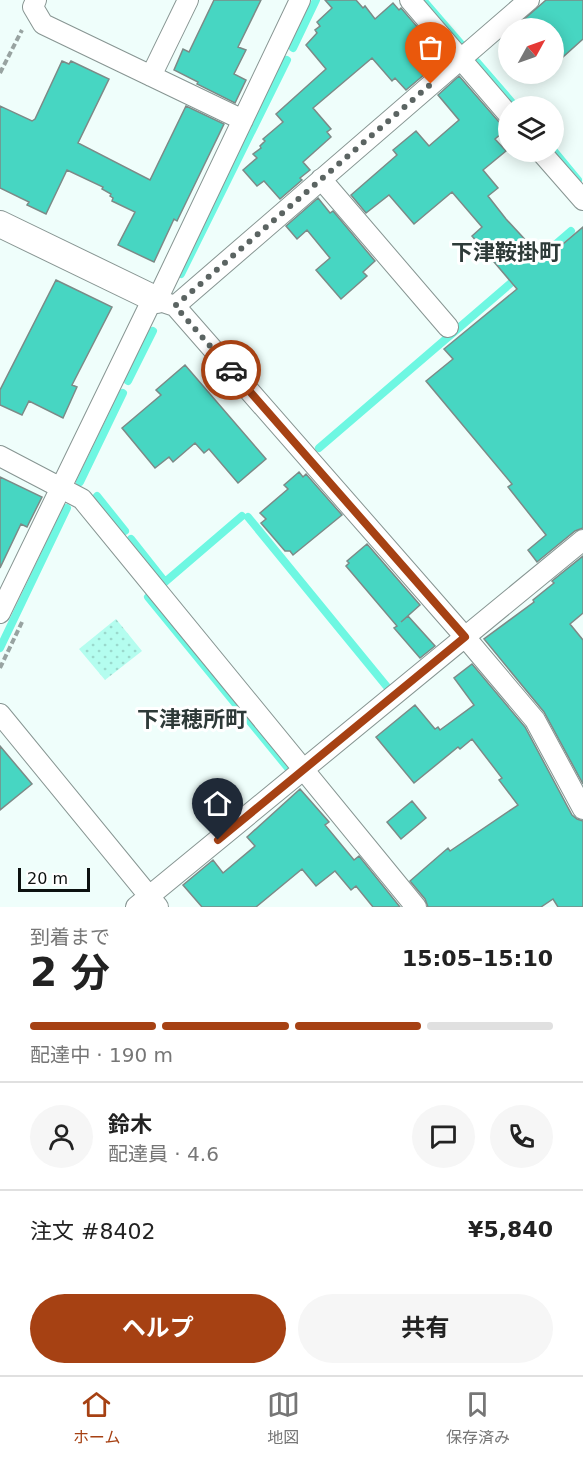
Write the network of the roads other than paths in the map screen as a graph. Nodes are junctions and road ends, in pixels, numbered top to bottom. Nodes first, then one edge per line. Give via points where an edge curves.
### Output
1 (188, 0) edge
2 (300, 0) edge
3 (410, 0) edge
4 (529, 0) edge
5 (35, 4) edge
6 (461, 59) junction
7 (151, 76) junction
8 (498, 102) edge
9 (243, 120) junction
10 (550, 162) edge
11 (321, 179) junction
12 (583, 200) edge
13 (0, 224) edge
14 (161, 301) junction
15 (448, 327) dead end
16 (0, 456) edge
17 (61, 488) junction
18 (583, 540) edge
19 (0, 613) edge
20 (465, 637) junction
21 (0, 714) edge
22 (304, 769) junction
23 (583, 809) edge
24 (148, 903) edge
25 (416, 907) edge

1 - 7 street
2 - 9 street
3 - 6 street
4 - 6 street
5 - 7 street via 43,24
6 - 8 street
6 - 11 street
7 - 9 street
9 - 14 street
10 - 12 street
11 - 14 street
11 - 15 street
13 - 14 street
14 - 17 street
14 - 20 street
16 - 17 street
17 - 19 street
17 - 22 street via 82,499
18 - 20 street
20 - 22 street
20 - 23 street via 535,720
21 - 24 street
22 - 24 street
22 - 25 street

